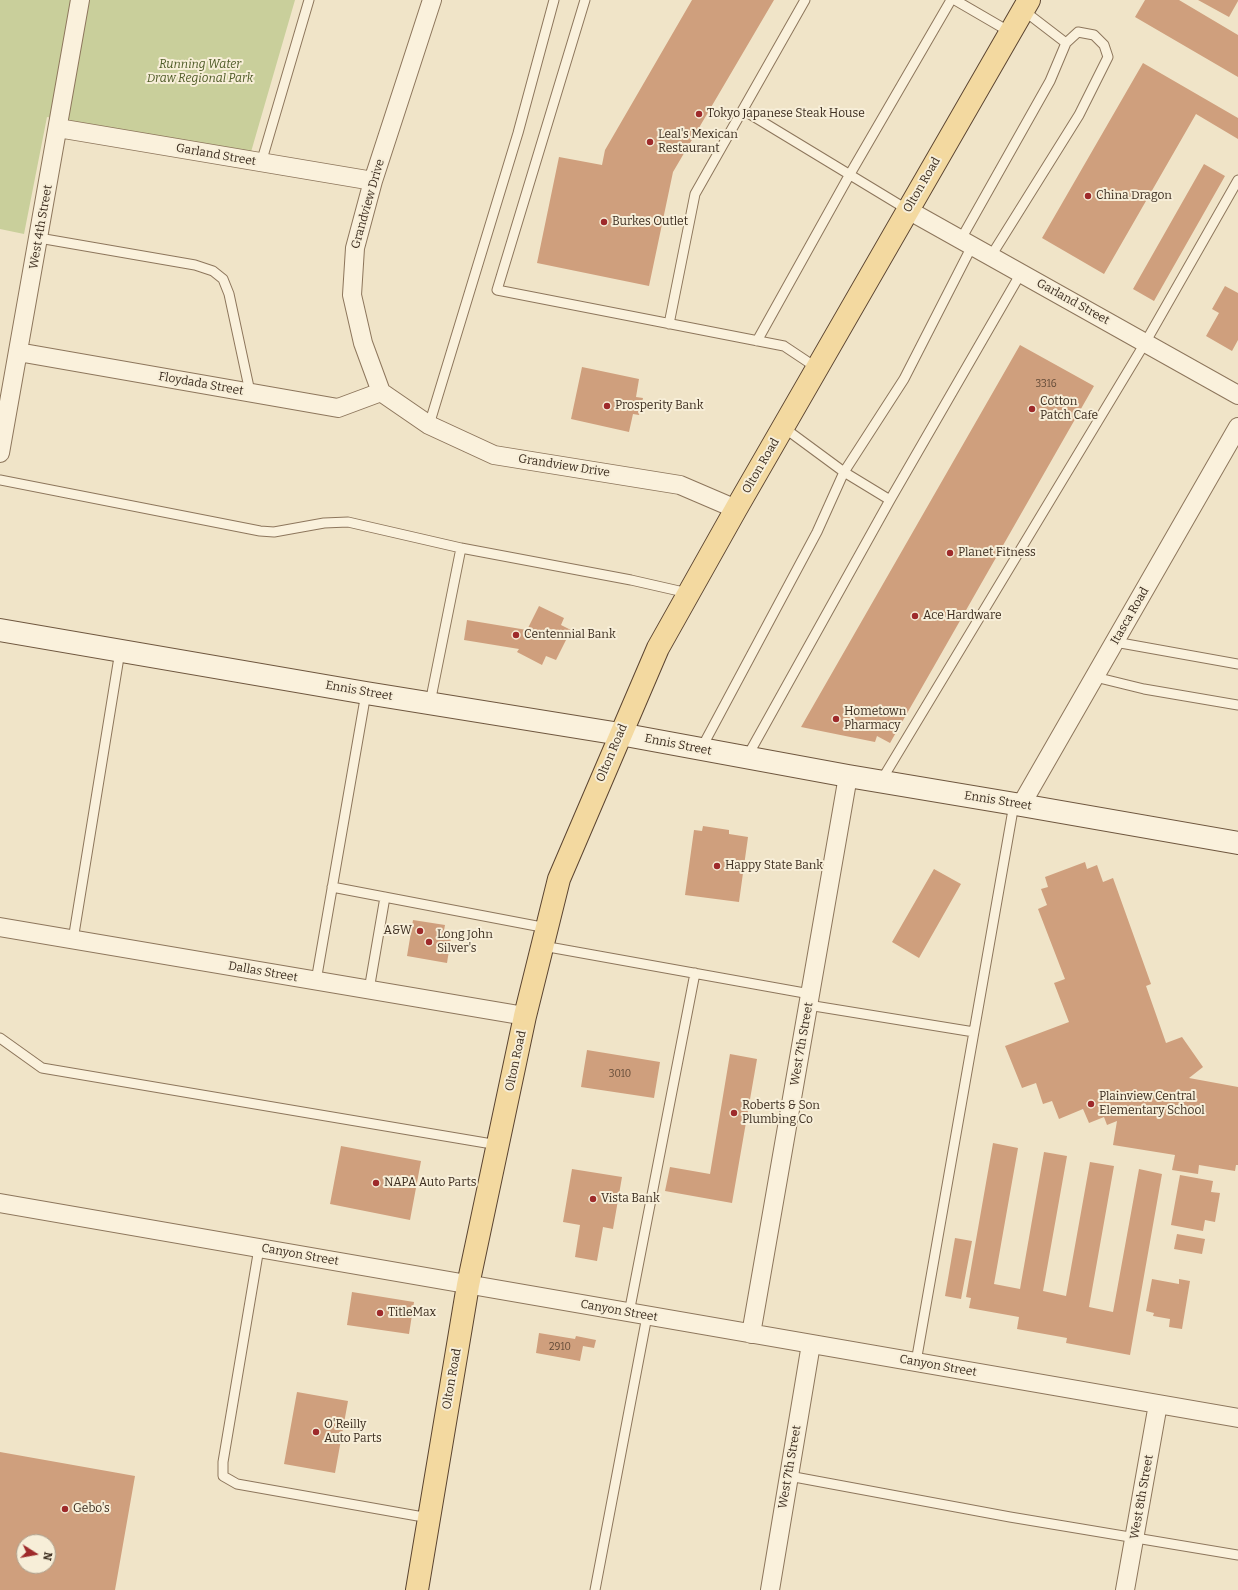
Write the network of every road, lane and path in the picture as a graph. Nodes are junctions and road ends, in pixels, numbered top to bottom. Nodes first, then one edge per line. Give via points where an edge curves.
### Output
1 (80, 0) edge
2 (309, 0) edge
3 (432, 0) edge
4 (554, 0) edge
5 (585, 0) edge
6 (805, 0) edge
7 (951, 0) edge
8 (955, 0) edge
9 (1026, 5) edge
10 (1010, 32) junction
11 (1066, 43) junction
12 (743, 110) junction
13 (58, 128) junction
14 (261, 163) junction
15 (850, 174) junction
16 (1238, 180) edge
17 (373, 182) junction
18 (908, 210) junction
19 (39, 238) junction
20 (966, 242) junction
21 (991, 256) junction
22 (1021, 273) junction
23 (669, 324) junction
24 (757, 341) junction
25 (1144, 343) junction
26 (18, 352) junction
27 (817, 368) junction
28 (250, 392) junction
29 (381, 392) junction
30 (1238, 395) edge
31 (429, 425) junction
32 (783, 427) junction
33 (1238, 427) edge
34 (0, 453) edge
35 (844, 472) junction
36 (0, 480) edge
37 (890, 500) junction
38 (736, 509) junction
39 (461, 548) junction
40 (688, 594) junction
41 (0, 630) edge
42 (1115, 642) junction
43 (120, 651) junction
44 (1238, 664) edge
45 (1095, 677) junction
46 (366, 693) junction
47 (430, 704) junction
48 (1238, 705) edge
49 (620, 734) junction
50 (701, 750) junction
51 (746, 758) junction
52 (848, 776) junction
53 (880, 782) junction
54 (1018, 804) junction
55 (1238, 843) edge
56 (332, 887) junction
57 (385, 897) junction
58 (0, 927) edge
59 (545, 937) junction
60 (73, 940) junction
61 (695, 973) junction
62 (316, 981) junction
63 (369, 990) junction
64 (809, 999) junction
65 (525, 1016) junction
66 (974, 1032) junction
67 (0, 1038) edge
68 (498, 1145) junction
69 (0, 1203) edge
70 (259, 1248) junction
71 (468, 1285) junction
72 (629, 1313) junction
73 (647, 1316) junction
74 (751, 1334) junction
75 (811, 1344) junction
76 (916, 1362) junction
77 (1158, 1404) junction
78 (1238, 1418) edge
79 (789, 1476) junction
80 (429, 1518) junction
81 (1135, 1537) junction
82 (1238, 1555) edge
83 (417, 1590) edge
84 (595, 1590) edge
85 (770, 1590) edge
86 (1125, 1590) edge

1 - 13 street, West 4th Street
2 - 14 lane
3 - 17 street, Grandview Drive
4 - 31 lane via 518,133
5 - 23 lane via 497,290
6 - 12 lane
7 - 15 lane
8 - 10 lane
9 - 10 main road, Olton Road
9 - 11 lane
10 - 18 main road, Olton Road
11 - 20 lane via 1050,81
11 - 21 lane via 1078,32 1094,35 1104,45 1108,57 1078,115
12 - 15 lane
12 - 23 lane via 695,194
13 - 14 street, Garland Street
13 - 19 street, West 4th Street
14 - 17 street, Garland Street
15 - 18 lane
15 - 24 lane
16 - 25 lane
17 - 29 street, Grandview Drive via 355,248 352,296 363,343
18 - 20 street, Garland Street
18 - 27 main road, Olton Road
19 - 26 street, West 4th Street
19 - 28 lane via 195,265 223,279 229,294
20 - 21 street, Garland Street
20 - 35 lane via 904,379
21 - 22 street, Garland Street
22 - 25 street, Garland Street
22 - 37 lane
23 - 24 lane
24 - 27 lane via 784,346
25 - 30 street, Garland Street
25 - 53 lane
26 - 28 street, Floydada Street
26 - 34 street, West 4th Street
27 - 32 main road, Olton Road
28 - 29 street, Floydada Street via 338,408
29 - 31 street, Grandview Drive
31 - 38 street, Grandview Drive via 494,455 680,485
32 - 35 lane
32 - 38 main road, Olton Road
33 - 42 street, Itasca Road
35 - 37 lane
35 - 50 lane via 817,532
36 - 39 lane via 260,531 274,532 324,523 348,522
37 - 51 lane
38 - 40 main road, Olton Road
39 - 40 lane via 630,580
39 - 47 lane
40 - 49 main road, Olton Road via 658,648
41 - 43 main road, Ennis Street
42 - 44 lane
42 - 45 street, Itasca Road
43 - 46 main road, Ennis Street
43 - 60 lane
45 - 48 lane via 1144,689
45 - 54 street, Itasca Road
46 - 47 main road, Ennis Street
46 - 56 lane
47 - 49 main road, Ennis Street
49 - 50 main road, Ennis Street
49 - 59 main road, Olton Road via 559,879
50 - 51 main road, Ennis Street
51 - 52 main road, Ennis Street
52 - 53 main road, Ennis Street
52 - 64 street, West 7th Street
53 - 54 main road, Ennis Street
54 - 55 main road, Ennis Street
54 - 66 lane
56 - 57 lane
56 - 62 lane
57 - 59 lane
57 - 63 lane
58 - 60 street, Dallas Street
59 - 61 lane
59 - 65 main road, Olton Road
60 - 62 street, Dallas Street
61 - 64 lane
61 - 72 lane
62 - 63 street, Dallas Street
63 - 65 street, Dallas Street
64 - 66 lane
64 - 74 street, West 7th Street
65 - 68 main road, Olton Road
66 - 76 lane
67 - 68 lane via 42,1068
68 - 71 main road, Olton Road
69 - 70 street, Canyon Street
70 - 71 street, Canyon Street
70 - 80 lane via 223,1462 223,1476 237,1484
71 - 72 street, Canyon Street
71 - 80 main road, Olton Road
72 - 73 street, Canyon Street
73 - 74 street, Canyon Street
73 - 84 lane
74 - 75 street, Canyon Street
75 - 76 street, Canyon Street
75 - 79 street, West 7th Street
76 - 77 street, Canyon Street
77 - 78 street, Canyon Street
77 - 81 street, West 8th Street
79 - 81 lane via 1010,1517
79 - 85 street, West 7th Street
80 - 83 main road, Olton Road
81 - 82 lane
81 - 86 street, West 8th Street

